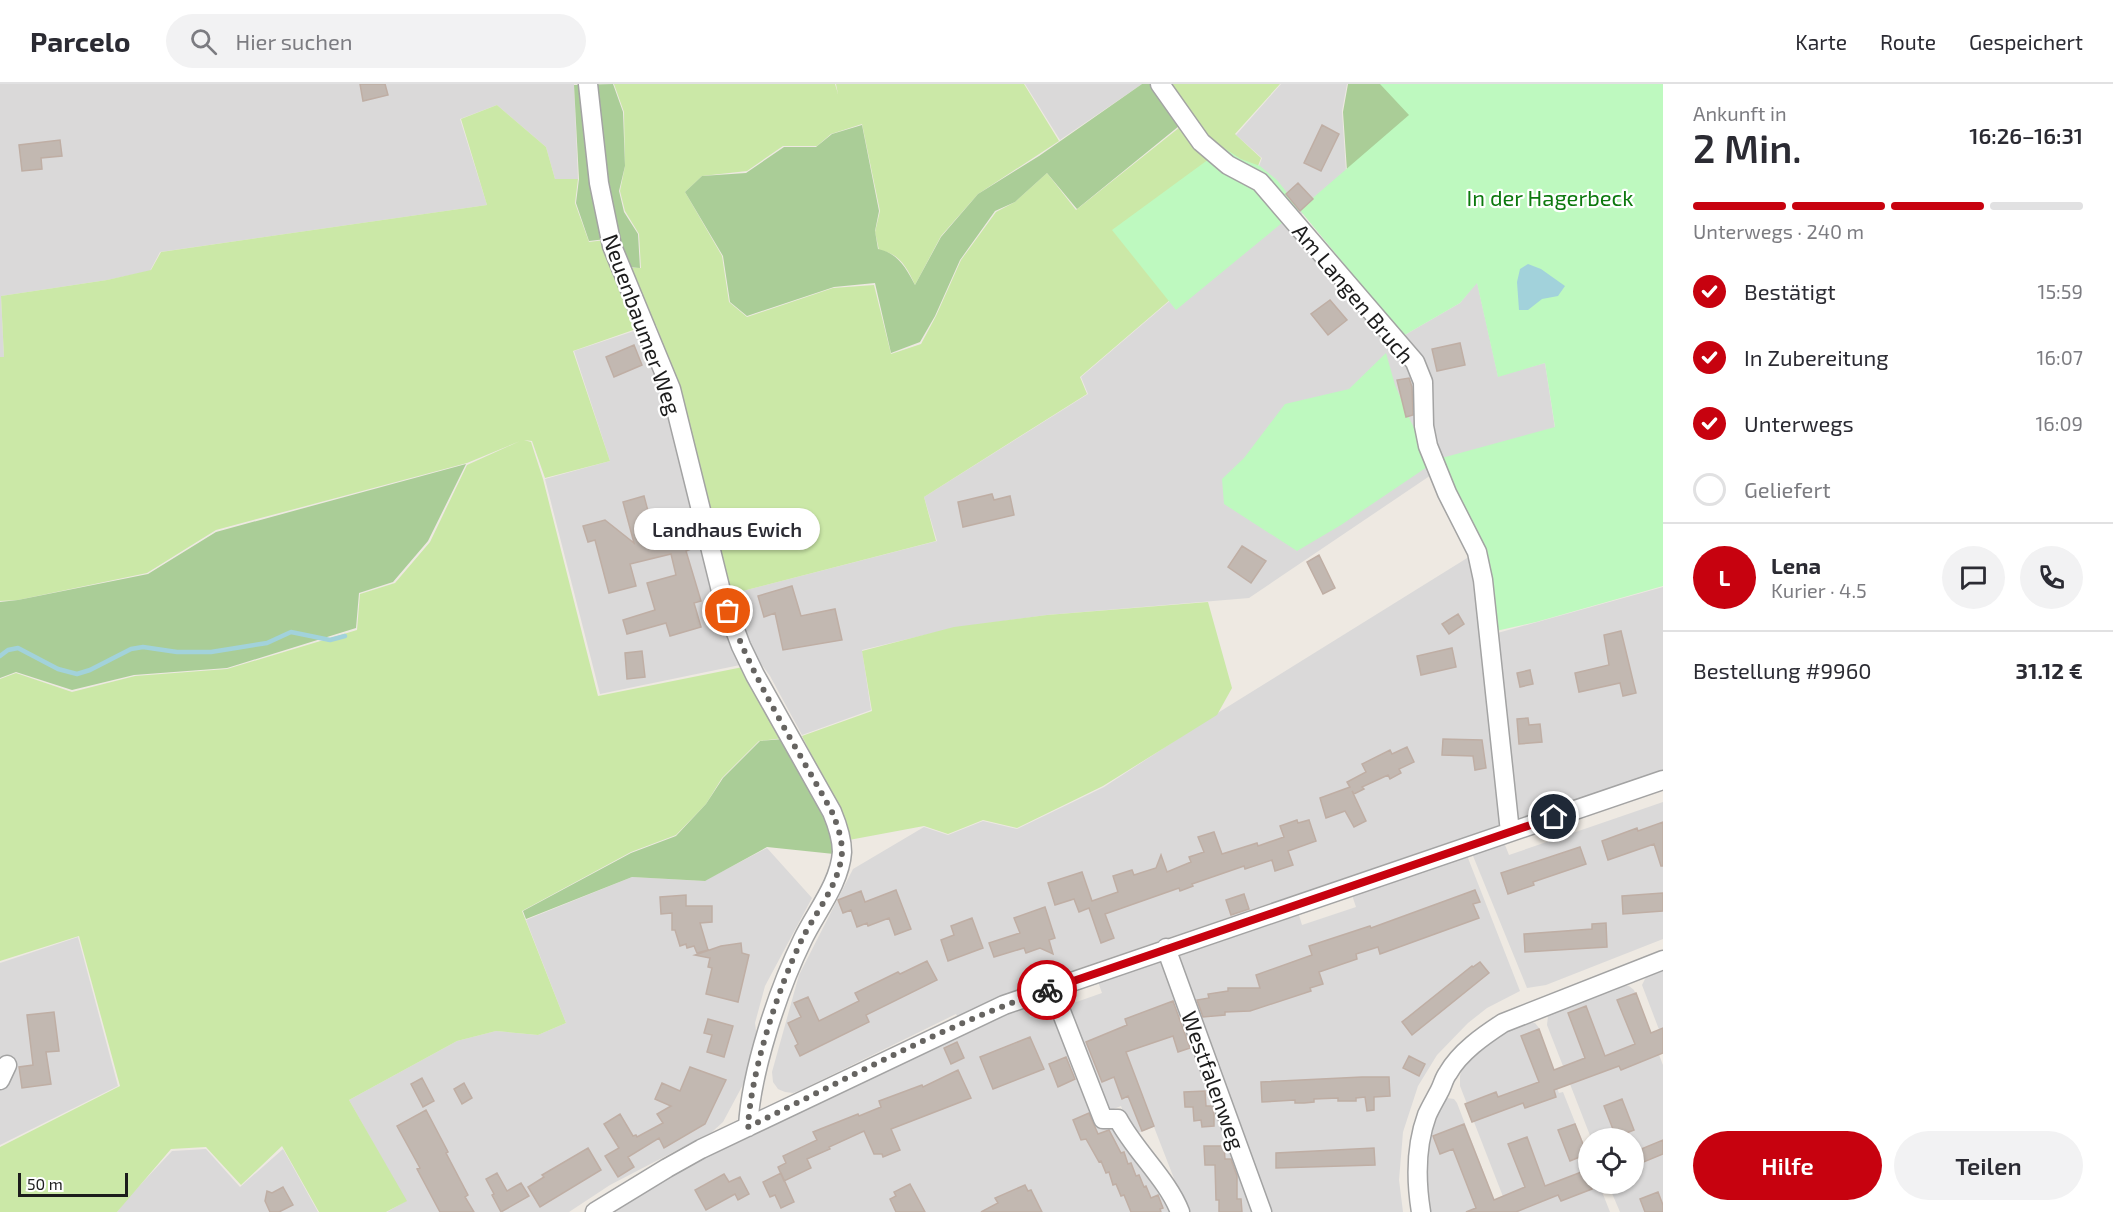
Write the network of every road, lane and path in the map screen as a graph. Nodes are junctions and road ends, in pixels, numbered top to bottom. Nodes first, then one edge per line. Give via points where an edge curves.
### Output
1 (588, 84) edge
2 (1160, 84) edge
3 (1663, 780) edge
4 (1510, 832) junction
5 (1166, 948) junction
6 (1663, 960) edge
7 (1052, 988) junction
8 (748, 1127) junction
9 (595, 1212) edge
10 (1180, 1212) edge
11 (1262, 1212) edge
12 (1421, 1212) edge

1 - 8 street, Neuenbaumer Weg via 598,183 612,246 671,389 723,595 741,646 840,832 842,852 835,879 783,985 753,1087
2 - 4 street, Am Langen Bruch via 1201,142 1228,165 1260,182 1415,362 1423,382 1428,446 1477,552 1483,580
3 - 4 street
4 - 5 street
5 - 7 street
5 - 11 street, Westfalenweg
6 - 12 street via 1503,1023 1465,1053 1448,1072 1422,1134 1418,1162
7 - 8 street via 945,1032
7 - 10 street via 1103,1119 1118,1119 1127,1137 1176,1200
8 - 9 street via 667,1168

